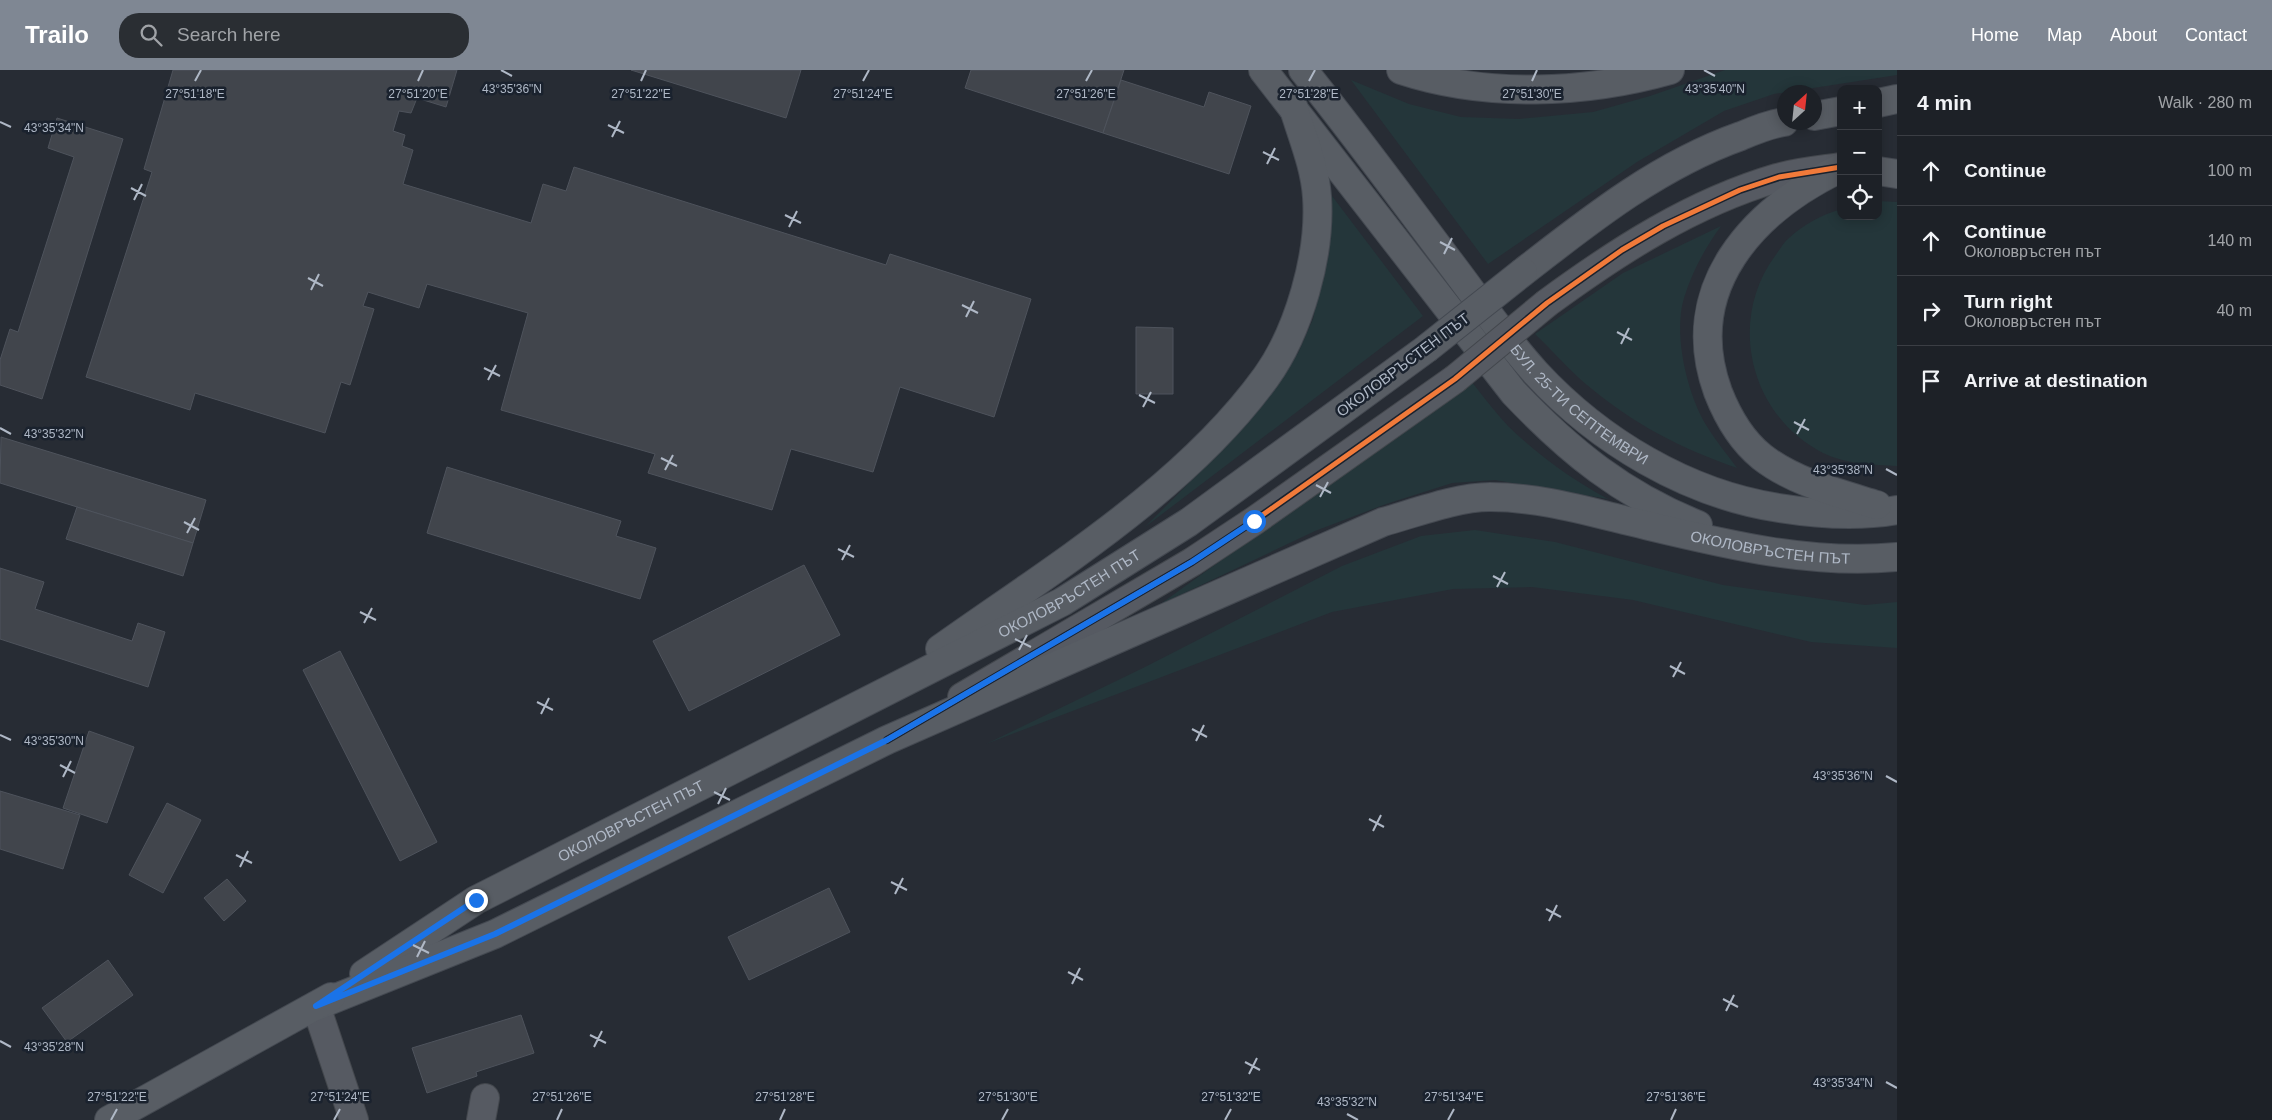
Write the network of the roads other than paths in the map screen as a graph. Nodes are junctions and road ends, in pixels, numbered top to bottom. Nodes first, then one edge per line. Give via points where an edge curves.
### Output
1 (1263, 70) edge
2 (1303, 70) edge
3 (1401, 70) edge
4 (1670, 70) edge
5 (1897, 98) edge
6 (1882, 101) edge
7 (1293, 106) junction
8 (1882, 112) edge
9 (1897, 112) edge
10 (1777, 124) edge
11 (1897, 164) edge
12 (1882, 165) edge
13 (1837, 168) edge
14 (1837, 169) edge
15 (1882, 172) edge
16 (1897, 174) edge
17 (1896, 510) edge
18 (1794, 556) junction
19 (1897, 557) edge
20 (861, 706) junction
21 (887, 740) junction
22 (316, 1006) junction
23 (109, 1120) edge
24 (354, 1120) edge

1 - 7 main road, БУЛ. 25-ТИ СЕПТЕМВРИ
2 - 17 main road, БУЛ. 25-ТИ СЕПТЕМВРИ via 1518,352 1591,424 1666,470 1731,497 1809,513
3 - 4 main road via 1445,81 1502,89 1539,89 1636,80
5 - 6 main road
7 - 18 main road, БУЛ. 25-ТИ СЕПТЕМВРИ via 1514,393 1544,425 1613,482 1653,505 1738,542
7 - 20 main road via 1312,168 1317,222 1306,287 1284,346 1267,375 1222,429 1113,526
8 - 9 street
10 - 20 main road, ОКОЛОВРЪСТЕН ПЪТ, bridge via 1715,145 1634,189 1584,224 1426,349 1189,522 1062,602
11 - 12 street
13 - 21 street, bridge via 1779,177 1740,190 1663,226 1622,250 1547,303 1455,379 1254,521 1192,562
14 - 17 main road via 1793,194 1770,212 1726,264 1714,292 1708,320 1708,347 1725,411 1761,457 1830,491
15 - 16 main road
18 - 19 main road, ОКОЛОВРЪСТЕН ПЪТ via 1834,560
18 - 21 main road, ОКОЛОВРЪСТЕН ПЪТ via 1704,539 1532,498 1487,497 1442,505 1383,522
20 - 22 main road, ОКОЛОВРЪСТЕН ПЪТ via 476,900
21 - 22 main road, ОКОЛОВРЪСТЕН ПЪТ via 495,934
22 - 23 main road, ОКОЛОВРЪСТЕН ПЪТ
22 - 24 street

